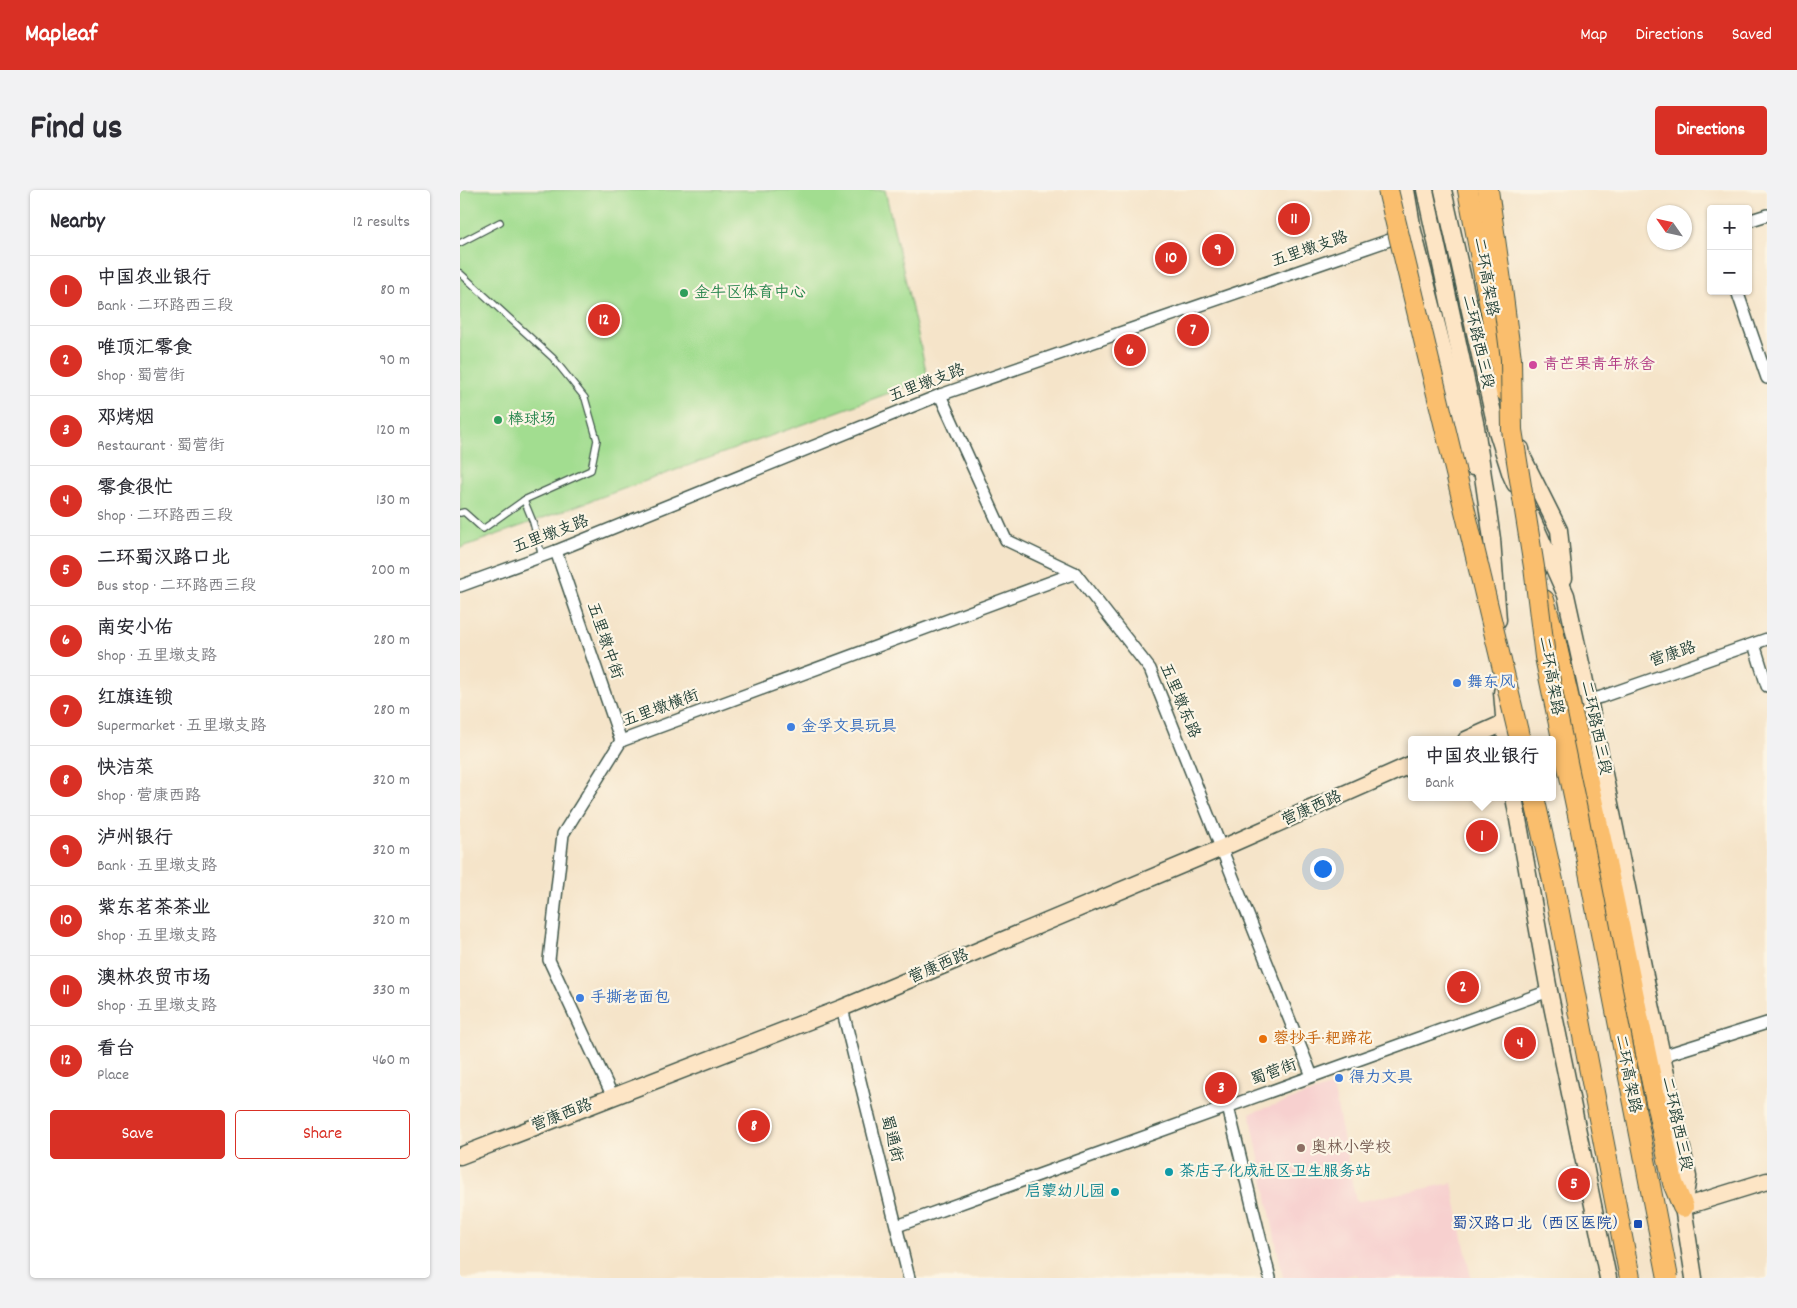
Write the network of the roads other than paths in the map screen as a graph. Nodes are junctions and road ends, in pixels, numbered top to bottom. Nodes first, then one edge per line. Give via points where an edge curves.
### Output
1 (1388, 190) edge
2 (1406, 190) edge
3 (1426, 190) edge
4 (1443, 190) edge
5 (1468, 190) edge
6 (1482, 190) edge
7 (1488, 190) edge
8 (1767, 215) edge
9 (1752, 220) edge
10 (500, 222) dead end
11 (1414, 231) junction
12 (460, 243) edge
13 (460, 273) edge
14 (1738, 295) edge
15 (1767, 378) edge
16 (940, 395) junction
17 (1505, 430) junction
18 (524, 500) junction
19 (460, 513) edge
20 (1492, 539) junction
21 (556, 551) junction
22 (542, 556) junction
23 (1534, 567) junction
24 (1075, 573) junction
25 (460, 586) edge
26 (1566, 595) junction
27 (1767, 639) edge
28 (1754, 644) junction
29 (1767, 686) edge
30 (1589, 700) junction
31 (1504, 723) junction
32 (1475, 736) edge
33 (1506, 736) edge
34 (1519, 736) edge
35 (621, 741) junction
36 (1408, 766) edge
37 (1515, 801) edge
38 (1535, 801) edge
39 (1222, 848) junction
40 (1549, 991) junction
41 (842, 1008) junction
42 (1767, 1024) edge
43 (1662, 1056) junction
44 (1312, 1076) junction
45 (613, 1097) junction
46 (1228, 1107) junction
47 (460, 1156) edge
48 (1767, 1182) edge
49 (1683, 1207) junction
50 (897, 1226) junction
51 (909, 1278) edge
52 (1270, 1278) edge
53 (1608, 1278) edge
54 (1630, 1278) edge
55 (1668, 1278) edge
56 (1694, 1278) edge

1 - 34 highway, bridge
2 - 11 main road
3 - 20 main road, 二环路西三段 via 1476,427
4 - 17 main road, 二环路西三段
5 - 17 highway, 二环高架路, bridge
6 - 26 main road via 1522,456 1559,530
7 - 17 highway, bridge via 1511,359
8 - 9 street
10 - 12 lane
11 - 16 street, 五里墩支路
11 - 20 main road
13 - 18 lane via 553,358 585,398 597,440 591,470
14 - 15 street
16 - 21 street, 五里墩支路
16 - 24 street, 五里墩东路 via 1006,540
17 - 23 highway, 二环高架路, bridge
17 - 26 main road, 二环路西三段 via 1511,475
18 - 19 lane via 483,529 464,512
18 - 22 lane
20 - 31 main road, 二环路西三段
21 - 22 street, 五里墩支路
21 - 35 street, 五里墩中街
22 - 25 street, 五里墩支路
23 - 49 highway, bridge via 1557,648 1601,839 1673,1183
23 - 55 highway, 二环高架路, bridge via 1545,657
24 - 35 street, 五里墩横街
24 - 39 street, 五里墩东路 via 1150,670
26 - 30 main road, 二环路西三段
27 - 28 street, 营康路
28 - 29 street
28 - 30 street, 营康路
30 - 43 main road, 二环路西三段
31 - 32 main road
31 - 33 main road, 二环路西三段
35 - 45 street, 五里墩横街 via 563,834 549,960
36 - 39 main road, 营康西路
37 - 40 main road
38 - 54 highway
39 - 41 main road, 营康西路
39 - 44 street, 五里墩东路
40 - 44 street, 蜀营街
40 - 53 main road
41 - 45 main road, 营康西路
41 - 50 street, 蜀通街
42 - 43 street
43 - 49 main road, 二环路西三段 via 1688,1177
44 - 46 street, 蜀营街
45 - 47 main road, 营康西路
46 - 50 street, 蜀营街
46 - 52 street
48 - 49 main road
49 - 56 main road, 二环路西三段
50 - 51 street, 蜀通街

